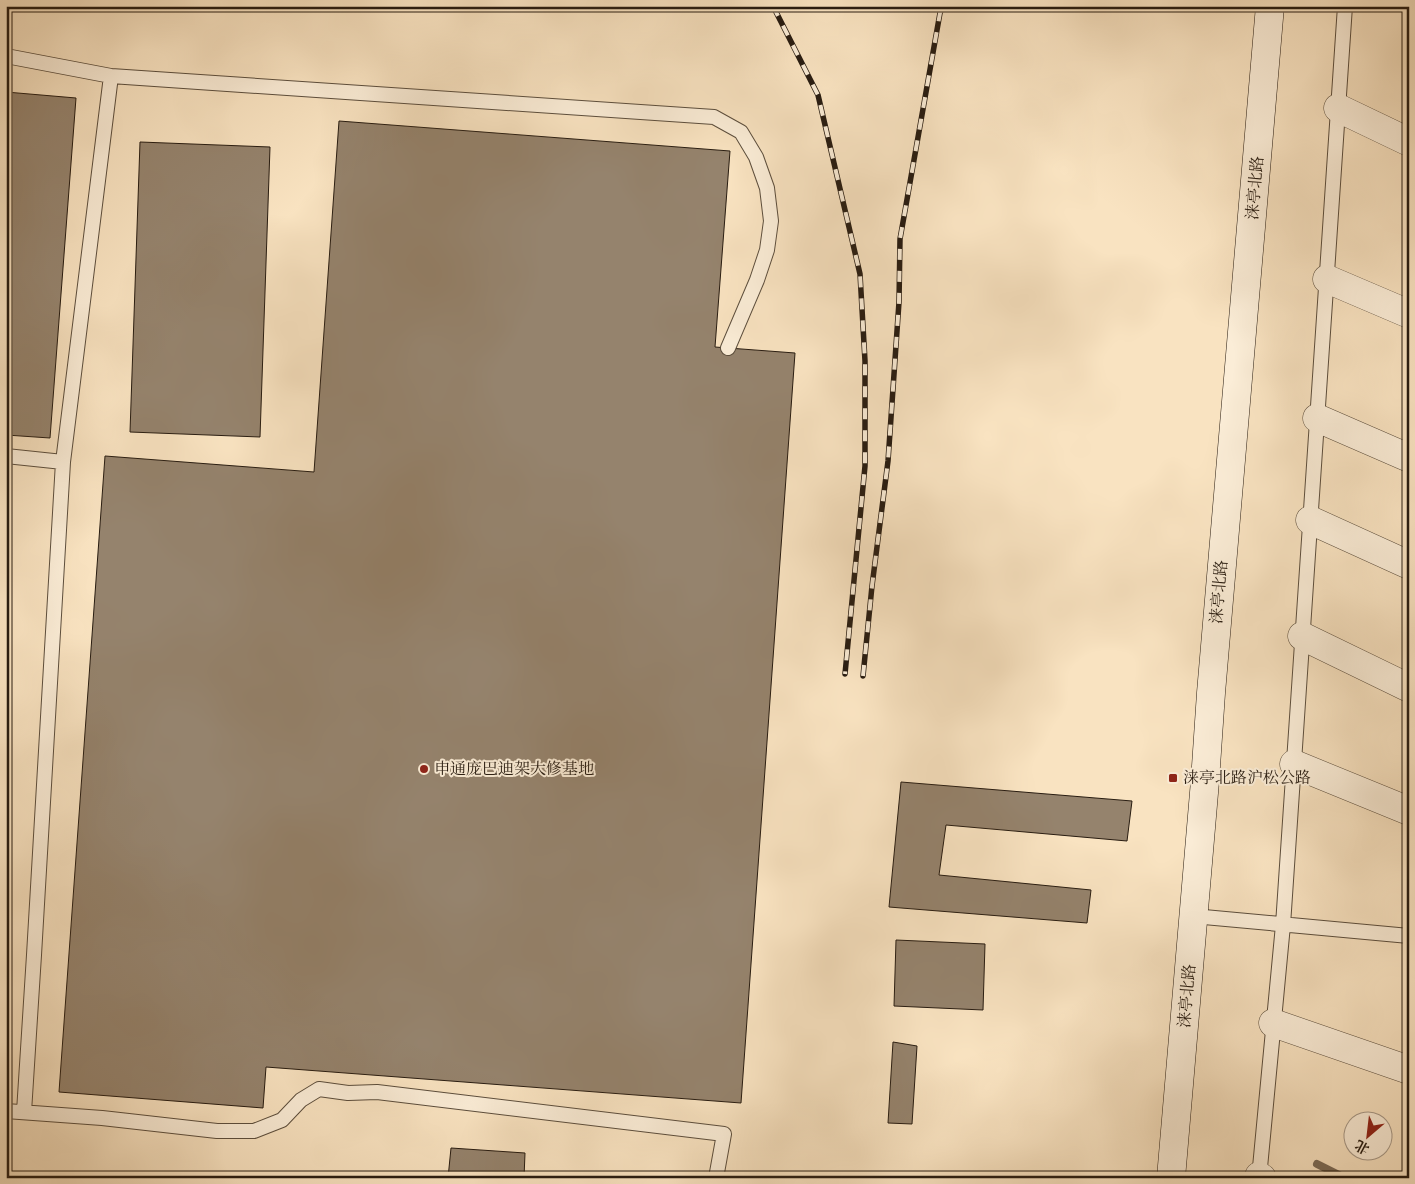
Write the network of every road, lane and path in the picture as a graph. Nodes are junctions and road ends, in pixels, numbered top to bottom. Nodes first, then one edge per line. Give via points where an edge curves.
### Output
1 (1270, 6) edge
2 (1345, 6) edge
3 (6, 56) edge
4 (110, 76) junction
5 (1338, 108) junction
6 (1409, 142) edge
7 (1327, 279) junction
8 (1409, 314) edge
9 (728, 348) dead end
10 (1317, 418) junction
11 (6, 456) edge
12 (1409, 458) edge
13 (64, 462) junction
14 (1310, 520) junction
15 (1409, 565) edge
16 (1302, 636) junction
17 (1409, 688) edge
18 (1294, 764) junction
19 (1409, 810) edge
20 (1193, 916) junction
21 (1283, 924) junction
22 (1409, 936) edge
23 (1273, 1024) junction
24 (1409, 1070) edge
25 (6, 1111) edge
26 (24, 1112) junction
27 (1260, 1177) edge
28 (716, 1178) edge
29 (1171, 1178) edge

1 - 20 street, 涞亭北路
2 - 5 lane
3 - 4 lane
4 - 9 lane via 714,117 741,132 756,157 767,188 771,221 767,250 757,280
4 - 13 lane
5 - 6 street
5 - 7 lane
7 - 8 street
7 - 10 lane
10 - 12 street
10 - 14 lane
11 - 13 lane
13 - 26 lane
14 - 15 street
14 - 16 lane
16 - 17 street
16 - 18 lane
18 - 19 street
18 - 21 lane
20 - 21 lane
20 - 29 street, 涞亭北路
21 - 22 lane
21 - 23 lane
23 - 24 street
23 - 27 lane
25 - 26 lane
26 - 28 lane via 254,1131 282,1120 301,1100 319,1089 377,1092 724,1134

